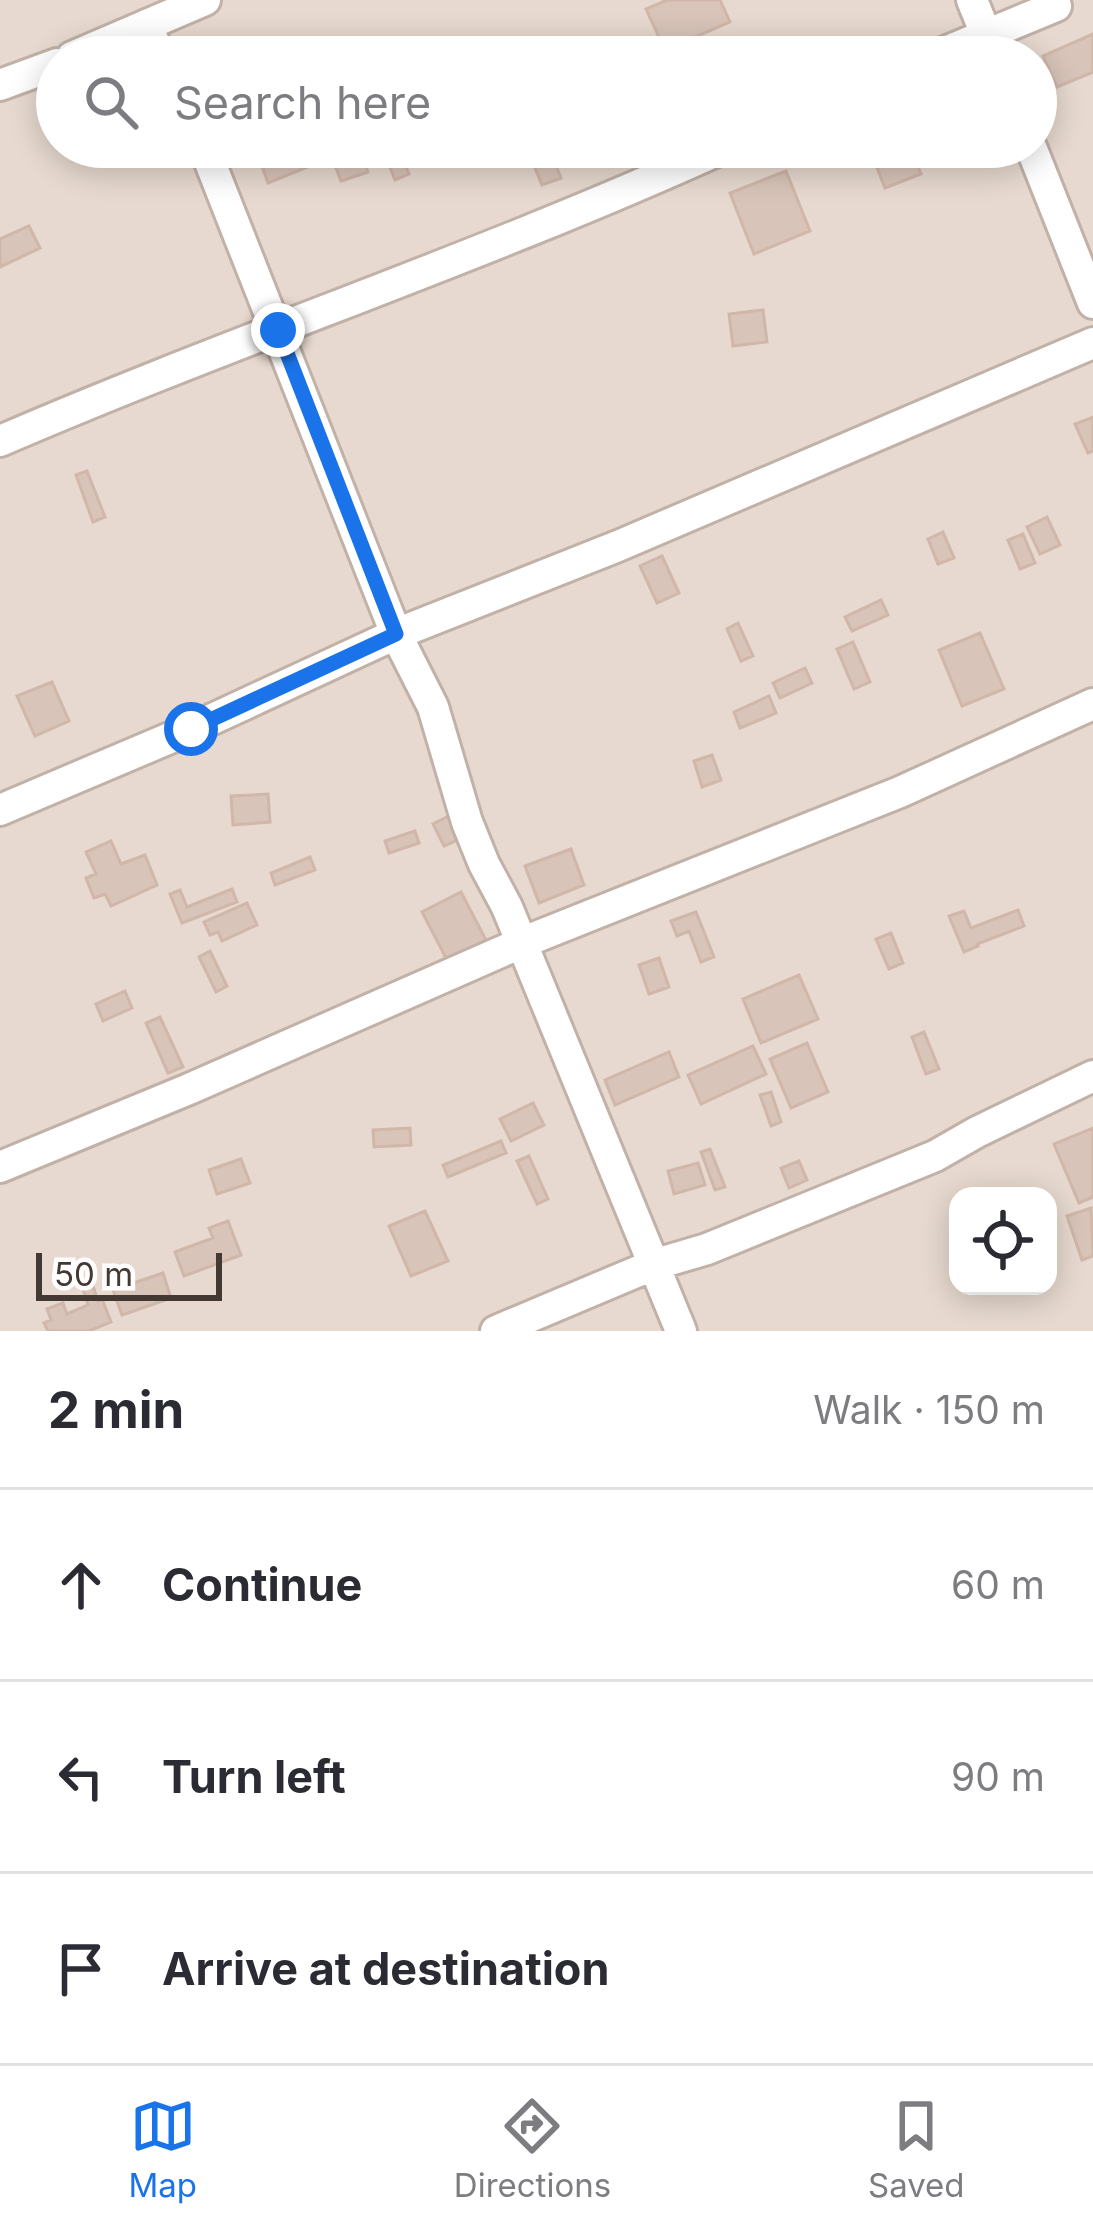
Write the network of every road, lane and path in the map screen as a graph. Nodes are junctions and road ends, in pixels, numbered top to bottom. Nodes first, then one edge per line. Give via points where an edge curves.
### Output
1 (205, 0) edge
2 (972, 0) edge
3 (1056, 6) dead end
4 (137, 18) edge
5 (107, 36) edge
6 (986, 36) edge
7 (1006, 36) edge
8 (36, 72) edge
9 (0, 86) edge
10 (212, 168) edge
11 (674, 168) edge
12 (1039, 168) edge
13 (1093, 303) edge
14 (278, 330) junction
15 (1093, 343) edge
16 (0, 441) edge
17 (396, 634) junction
18 (1093, 704) edge
19 (0, 810) edge
20 (521, 943) junction
21 (1093, 1076) edge
22 (0, 1168) edge
23 (653, 1265) junction
24 (496, 1331) edge
25 (681, 1331) edge

1 - 4 street
2 - 6 street
3 - 7 street
4 - 5 street
8 - 9 street
10 - 14 street
11 - 14 street
12 - 13 street
14 - 16 street
14 - 17 street
15 - 17 street
17 - 19 street
17 - 20 street via 433,707 467,822
18 - 20 street via 900,792
20 - 22 street
20 - 23 street
21 - 23 street via 935,1156
23 - 24 street
23 - 25 street

